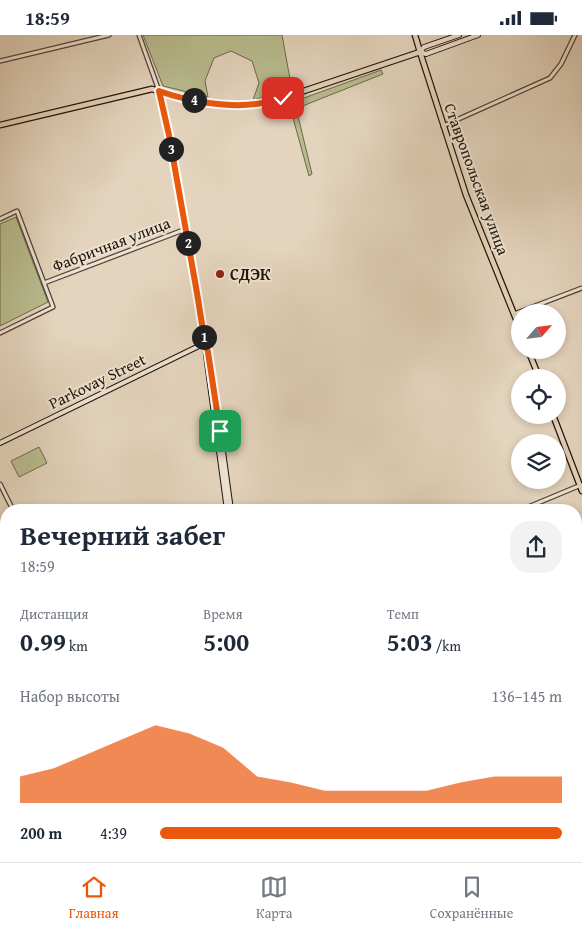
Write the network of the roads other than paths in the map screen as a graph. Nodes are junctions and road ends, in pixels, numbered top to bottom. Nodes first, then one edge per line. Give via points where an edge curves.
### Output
1 (109, 35) edge
2 (139, 35) edge
3 (415, 35) edge
4 (459, 35) edge
5 (478, 35) edge
6 (575, 35) edge
7 (420, 51) junction
8 (0, 61) edge
9 (159, 91) junction
10 (0, 125) edge
11 (443, 126) junction
12 (0, 219) edge
13 (186, 229) junction
14 (44, 283) junction
15 (582, 288) edge
16 (538, 304) edge
17 (511, 306) edge
18 (0, 333) edge
19 (205, 343) junction
20 (557, 424) edge
21 (0, 443) edge
22 (0, 484) edge
23 (581, 487) edge
24 (10, 504) edge
25 (228, 504) edge
26 (537, 504) edge

1 - 8 street
2 - 9 street
3 - 7 main road, Ставропольская улица
4 - 7 main road
5 - 7 main road via 426,54
6 - 11 street via 550,78
7 - 9 main road via 258,104 214,103
7 - 11 main road, Ставропольская улица
9 - 10 main road via 142,91
9 - 13 main road
11 - 17 main road, Ставропольская улица via 466,195
12 - 14 street via 17,211
13 - 14 street, Фабричная улица
13 - 19 main road
14 - 18 street via 53,307
15 - 16 street
19 - 21 main road, Parkovay Street
19 - 25 main road
20 - 23 main road
22 - 24 street
23 - 26 street

